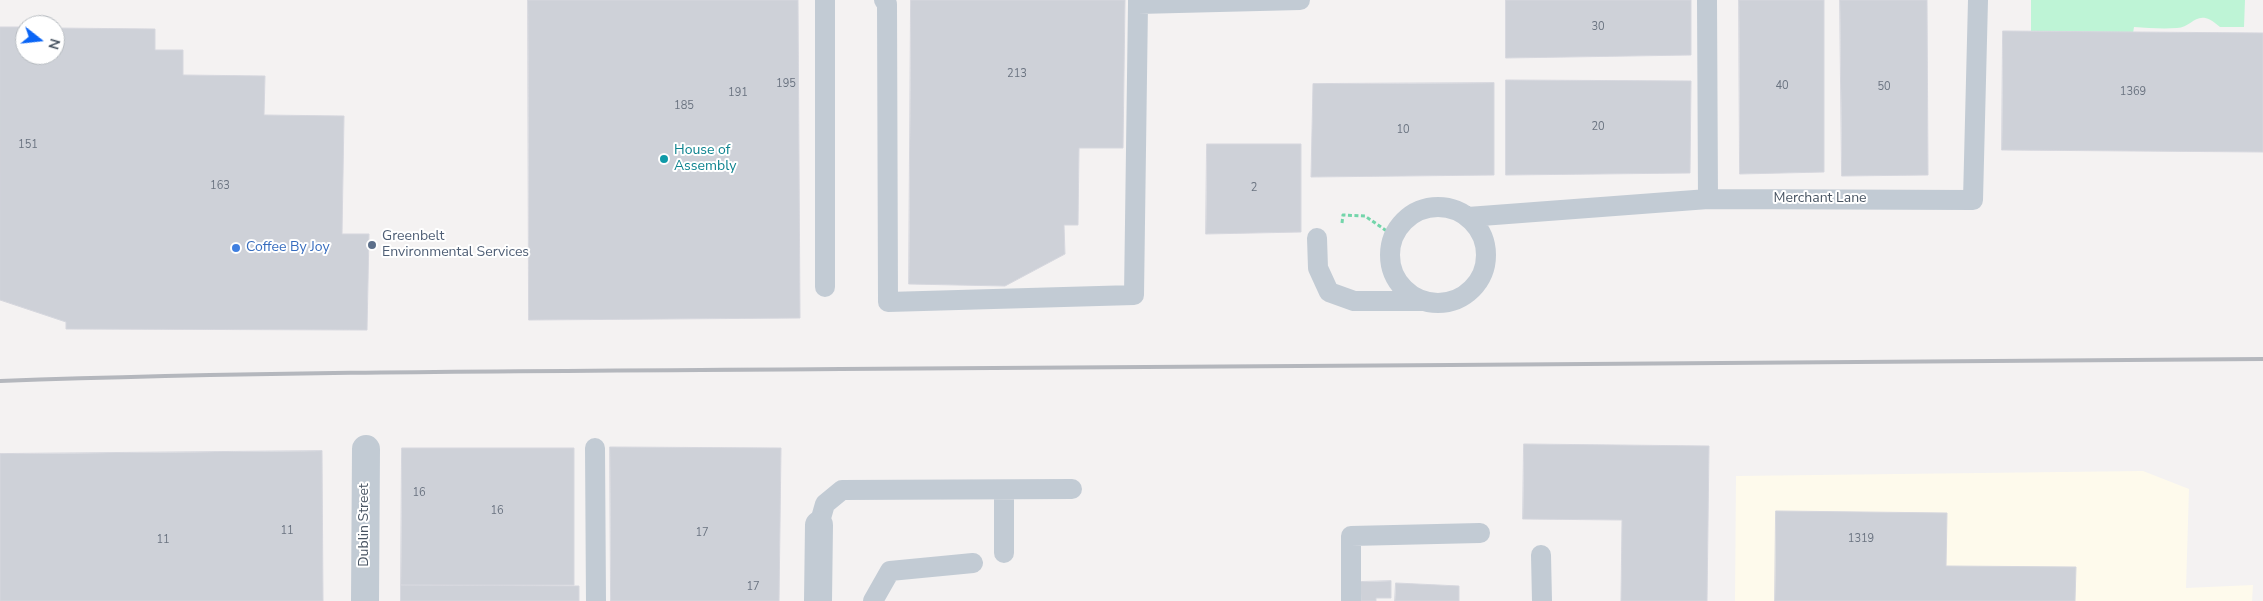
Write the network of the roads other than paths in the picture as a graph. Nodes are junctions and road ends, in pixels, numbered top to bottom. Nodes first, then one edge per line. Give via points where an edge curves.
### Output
1 (825, 0) edge
2 (884, 0) edge
3 (1300, 0) edge
4 (1707, 0) edge
5 (1978, 0) edge
6 (1138, 2) edge
7 (1708, 199) junction
8 (1468, 217) junction
9 (1317, 238) dead end
10 (825, 287) dead end
11 (1425, 301) junction
12 (595, 448) dead end
13 (366, 449) dead end
14 (1072, 488) dead end
15 (1004, 490) junction
16 (819, 525) joint
17 (1480, 533) dead end
18 (1004, 554) dead end
19 (1542, 555) dead end
20 (973, 563) dead end
21 (365, 601) edge
22 (596, 601) edge
23 (818, 601) edge
24 (873, 601) edge
25 (1351, 601) edge
26 (1542, 601) edge

1 - 10 lane
2 - 6 lane via 887,4 888,302 1134,295
3 - 6 lane
4 - 7 lane
5 - 7 lane, Merchant Lane via 1974,200
7 - 8 lane, Merchant Lane
8 - 11 lane via 1479,230 1485,245 1485,261 1480,276 1471,290 1457,299
8 - 11 lane, Merchant Lane via 1456,210 1426,208 1402,223 1394,236 1390,252 1392,268 1399,283
9 - 11 lane via 1318,268 1329,292 1354,301
12 - 22 lane
13 - 21 street, Dublin Street
14 - 15 lane
15 - 16 lane via 842,490 825,504
15 - 18 lane
16 - 23 street
17 - 25 lane via 1351,536
19 - 26 lane
20 - 24 lane via 890,571

